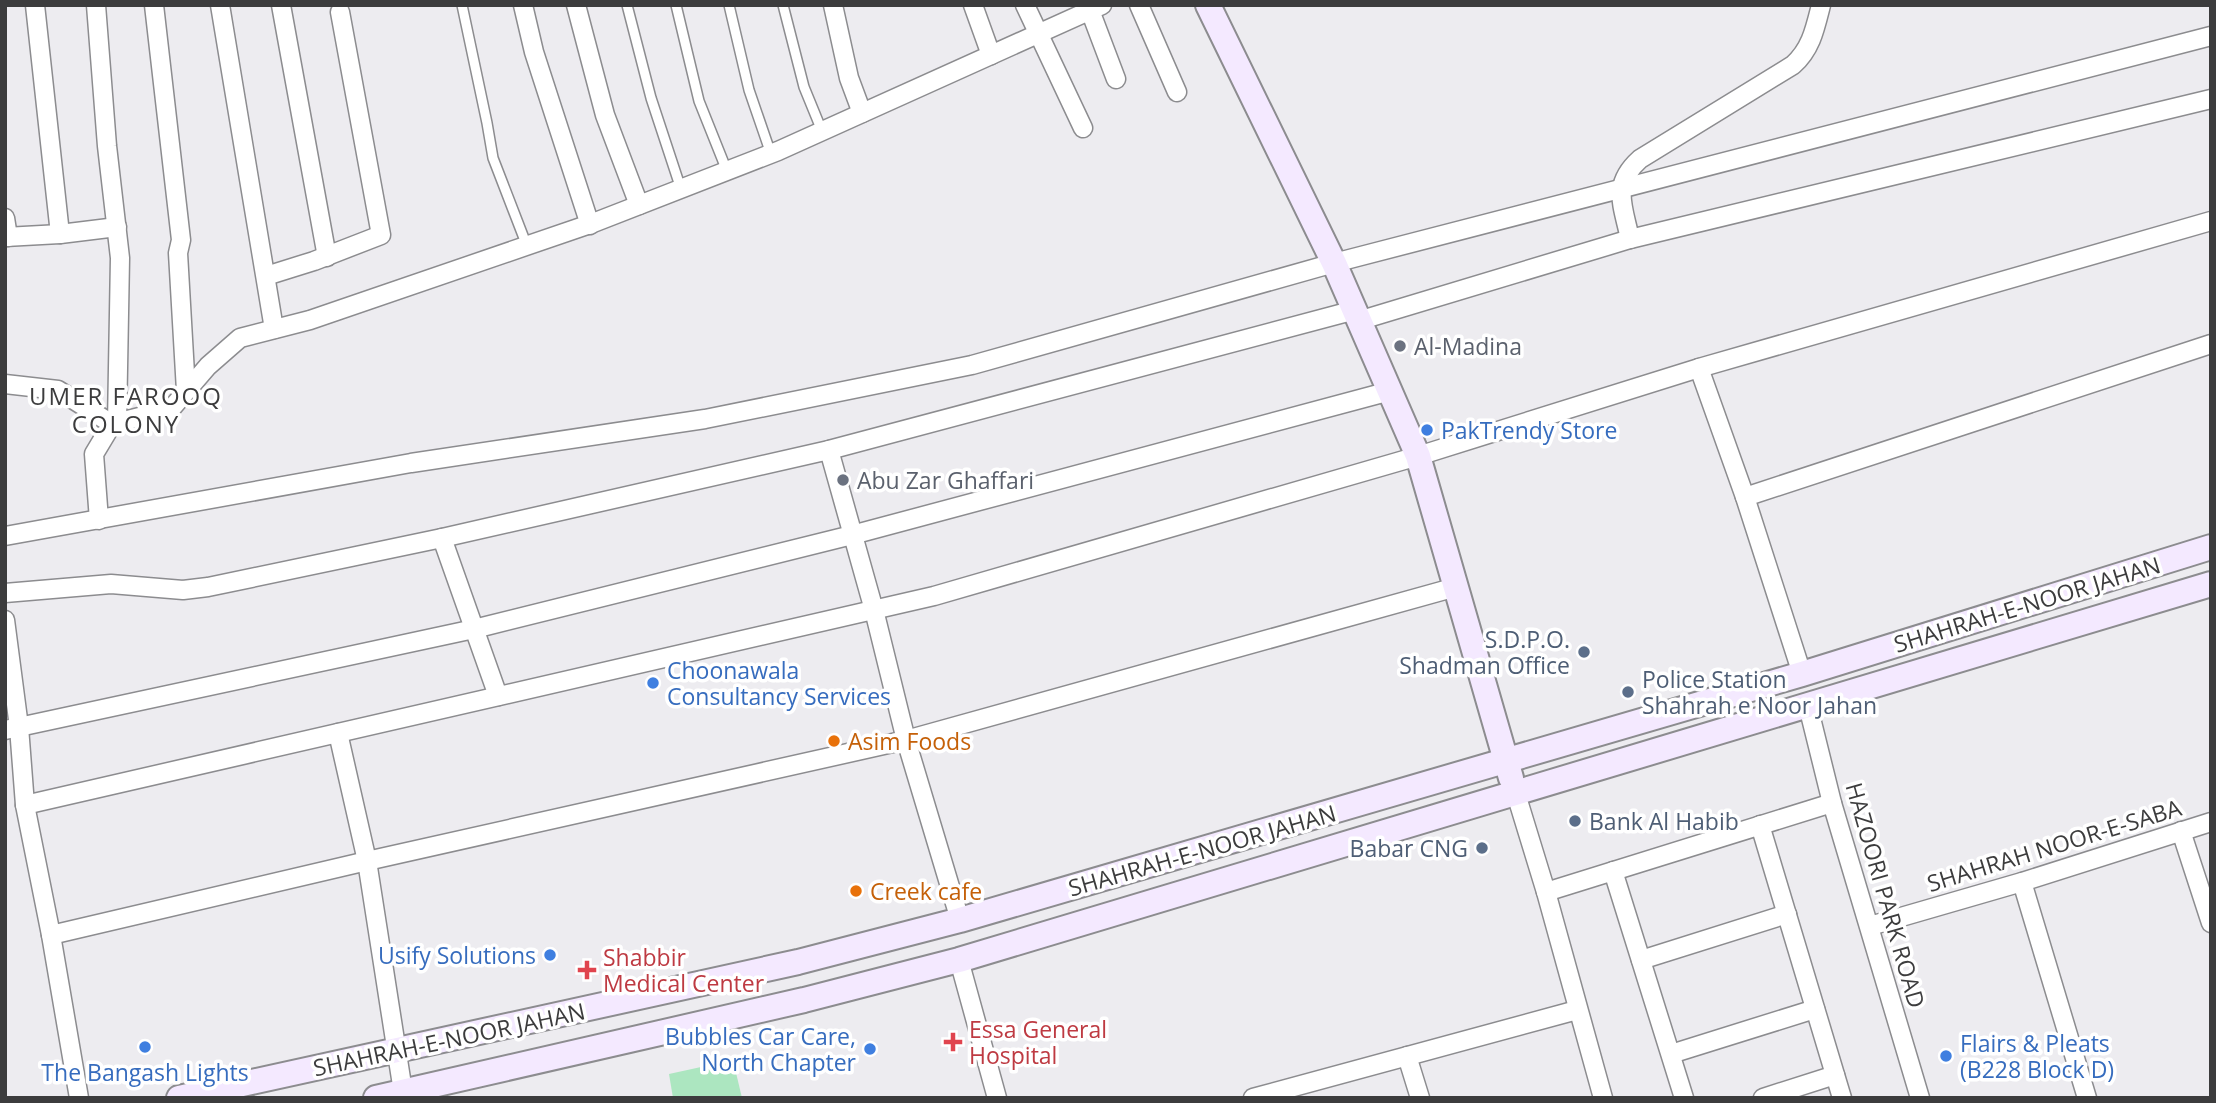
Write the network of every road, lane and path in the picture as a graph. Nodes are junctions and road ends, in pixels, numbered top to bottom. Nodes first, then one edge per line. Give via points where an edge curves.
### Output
1 (35, 5) edge
2 (96, 5) edge
3 (154, 5) edge
4 (220, 5) edge
5 (281, 5) edge
6 (462, 5) edge
7 (523, 5) edge
8 (576, 5) edge
9 (627, 5) edge
10 (676, 5) edge
11 (729, 5) edge
12 (783, 5) edge
13 (833, 5) edge
14 (973, 5) edge
15 (1025, 5) edge
16 (1139, 5) edge
17 (1208, 5) edge
18 (1821, 5) edge
19 (1094, 7) edge
20 (340, 12) dead end
21 (1037, 34) junction
22 (2211, 36) edge
23 (991, 55) junction
24 (1116, 79) dead end
25 (1177, 92) dead end
26 (2211, 99) edge
27 (862, 113) junction
28 (1083, 128) dead end
29 (822, 131) junction
30 (771, 153) junction
31 (727, 171) junction
32 (681, 189) junction
33 (1620, 189) junction
34 (639, 205) junction
35 (5, 218) edge
36 (2211, 221) edge
37 (590, 225) junction
38 (117, 227) junction
39 (60, 234) junction
40 (6, 237) edge
41 (1630, 239) junction
42 (527, 246) junction
43 (327, 257) junction
44 (1334, 263) junction
45 (267, 276) junction
46 (1356, 315) junction
47 (274, 329) junction
48 (2211, 344) edge
49 (1699, 368) junction
50 (5, 384) edge
51 (186, 391) junction
52 (1390, 391) junction
53 (114, 423) junction
54 (829, 450) junction
55 (1418, 456) junction
56 (1745, 497) junction
57 (99, 520) junction
58 (852, 535) junction
59 (5, 536) edge
60 (442, 538) junction
61 (2211, 547) edge
62 (2211, 584) edge
63 (1456, 587) junction
64 (5, 593) edge
65 (2048, 597) junction
66 (874, 610) junction
67 (5, 620) edge
68 (474, 629) junction
69 (2059, 630) junction
70 (1802, 674) junction
71 (498, 696) junction
72 (1808, 706) junction
73 (12, 728) edge
74 (338, 733) junction
75 (906, 740) junction
76 (1507, 762) junction
77 (1516, 794) junction
78 (1832, 803) junction
79 (24, 805) junction
80 (2211, 821) edge
81 (1760, 825) junction
82 (2181, 831) junction
83 (367, 861) junction
84 (1613, 871) junction
85 (2022, 882) junction
86 (1546, 892) junction
87 (1787, 914) junction
88 (960, 920) junction
89 (2211, 923) edge
90 (1870, 926) junction
91 (51, 935) junction
92 (959, 960) junction
93 (1641, 960) junction
94 (798, 962) junction
95 (804, 1000) junction
96 (1815, 1009) junction
97 (1577, 1010) junction
98 (398, 1051) junction
99 (1671, 1054) junction
100 (1407, 1056) junction
101 (1835, 1075) junction
102 (404, 1095) edge
103 (1256, 1097) edge
104 (79, 1098) edge
105 (179, 1098) edge
106 (376, 1098) edge
107 (997, 1098) edge
108 (1420, 1098) edge
109 (1604, 1098) edge
110 (1684, 1098) edge
111 (1763, 1098) edge
112 (1842, 1098) edge
113 (1920, 1098) edge
114 (2087, 1098) edge

1 - 39 street
2 - 38 street
3 - 51 street via 180,220
4 - 45 street
5 - 43 street
6 - 42 lane via 492,158
7 - 37 street
8 - 34 street via 605,115
9 - 32 lane
10 - 31 lane via 699,101
11 - 30 lane via 749,90
12 - 29 lane via 804,88
13 - 27 street
14 - 23 street
15 - 21 street
16 - 25 street
17 - 44 main road
18 - 33 street via 1814,35 1805,54 1793,65 1640,159
19 - 21 street
19 - 24 street
20 - 43 street via 381,235
21 - 23 street
21 - 28 street
22 - 33 street
23 - 27 street
26 - 41 street
27 - 29 street
29 - 30 street
30 - 31 street
31 - 32 street
32 - 34 street
33 - 41 street
33 - 44 street
34 - 37 street
35 - 40 street
36 - 49 street
37 - 42 street
38 - 39 street
38 - 53 street
39 - 40 street
41 - 46 street
42 - 47 street
43 - 45 street
44 - 46 main road
44 - 57 street via 972,365 705,419 411,463
45 - 47 street
46 - 52 main road
46 - 54 street
47 - 51 street via 240,338
48 - 56 street
49 - 55 street
49 - 56 street
50 - 53 street via 58,390
51 - 53 street via 171,409
52 - 55 main road
52 - 58 street
53 - 57 street via 94,454
54 - 58 street
54 - 60 street
55 - 63 main road
55 - 66 street
56 - 70 street
57 - 59 street
58 - 66 street
58 - 68 street
60 - 64 street via 208,587 183,590 111,584
60 - 68 street
61 - 65 main road, SHAHRAH-E-NOOR JAHAN
62 - 69 main road, SHAHRAH-E-NOOR JAHAN
63 - 75 street
63 - 76 main road
65 - 69 main road
65 - 70 main road, SHAHRAH-E-NOOR JAHAN
66 - 71 street
66 - 75 street
67 - 73 street
68 - 71 street
68 - 73 street
69 - 72 main road, SHAHRAH-E-NOOR JAHAN
70 - 76 main road, SHAHRAH-E-NOOR JAHAN
71 - 74 street
72 - 77 main road, SHAHRAH-E-NOOR JAHAN
72 - 78 street, HAZOORI PARK ROAD
73 - 79 street
74 - 79 street
74 - 83 street
75 - 83 street
75 - 88 street
76 - 77 main road
76 - 88 main road, SHAHRAH-E-NOOR JAHAN
77 - 86 street
77 - 92 main road, SHAHRAH-E-NOOR JAHAN
78 - 81 street
78 - 90 street, HAZOORI PARK ROAD
79 - 91 street
80 - 82 street, SHAHRAH NOOR-E-SABA
81 - 84 street
81 - 87 street
82 - 85 street, SHAHRAH NOOR-E-SABA
82 - 89 street
83 - 91 street
83 - 98 street
84 - 86 street
84 - 93 street
85 - 90 street, SHAHRAH NOOR-E-SABA
85 - 114 street
86 - 97 street
87 - 93 street
87 - 96 street
88 - 94 main road, SHAHRAH-E-NOOR JAHAN
90 - 113 street, HAZOORI PARK ROAD
91 - 104 street
92 - 95 main road, SHAHRAH-E-NOOR JAHAN
92 - 107 street
93 - 99 street
94 - 95 main road
94 - 98 main road, SHAHRAH-E-NOOR JAHAN
95 - 102 main road, SHAHRAH-E-NOOR JAHAN
96 - 99 street
96 - 101 street
97 - 100 street
97 - 109 street
98 - 102 street
98 - 105 main road, SHAHRAH-E-NOOR JAHAN
99 - 110 street
100 - 103 street
100 - 108 street
101 - 111 street
101 - 112 street
102 - 106 main road, SHAHRAH-E-NOOR JAHAN

